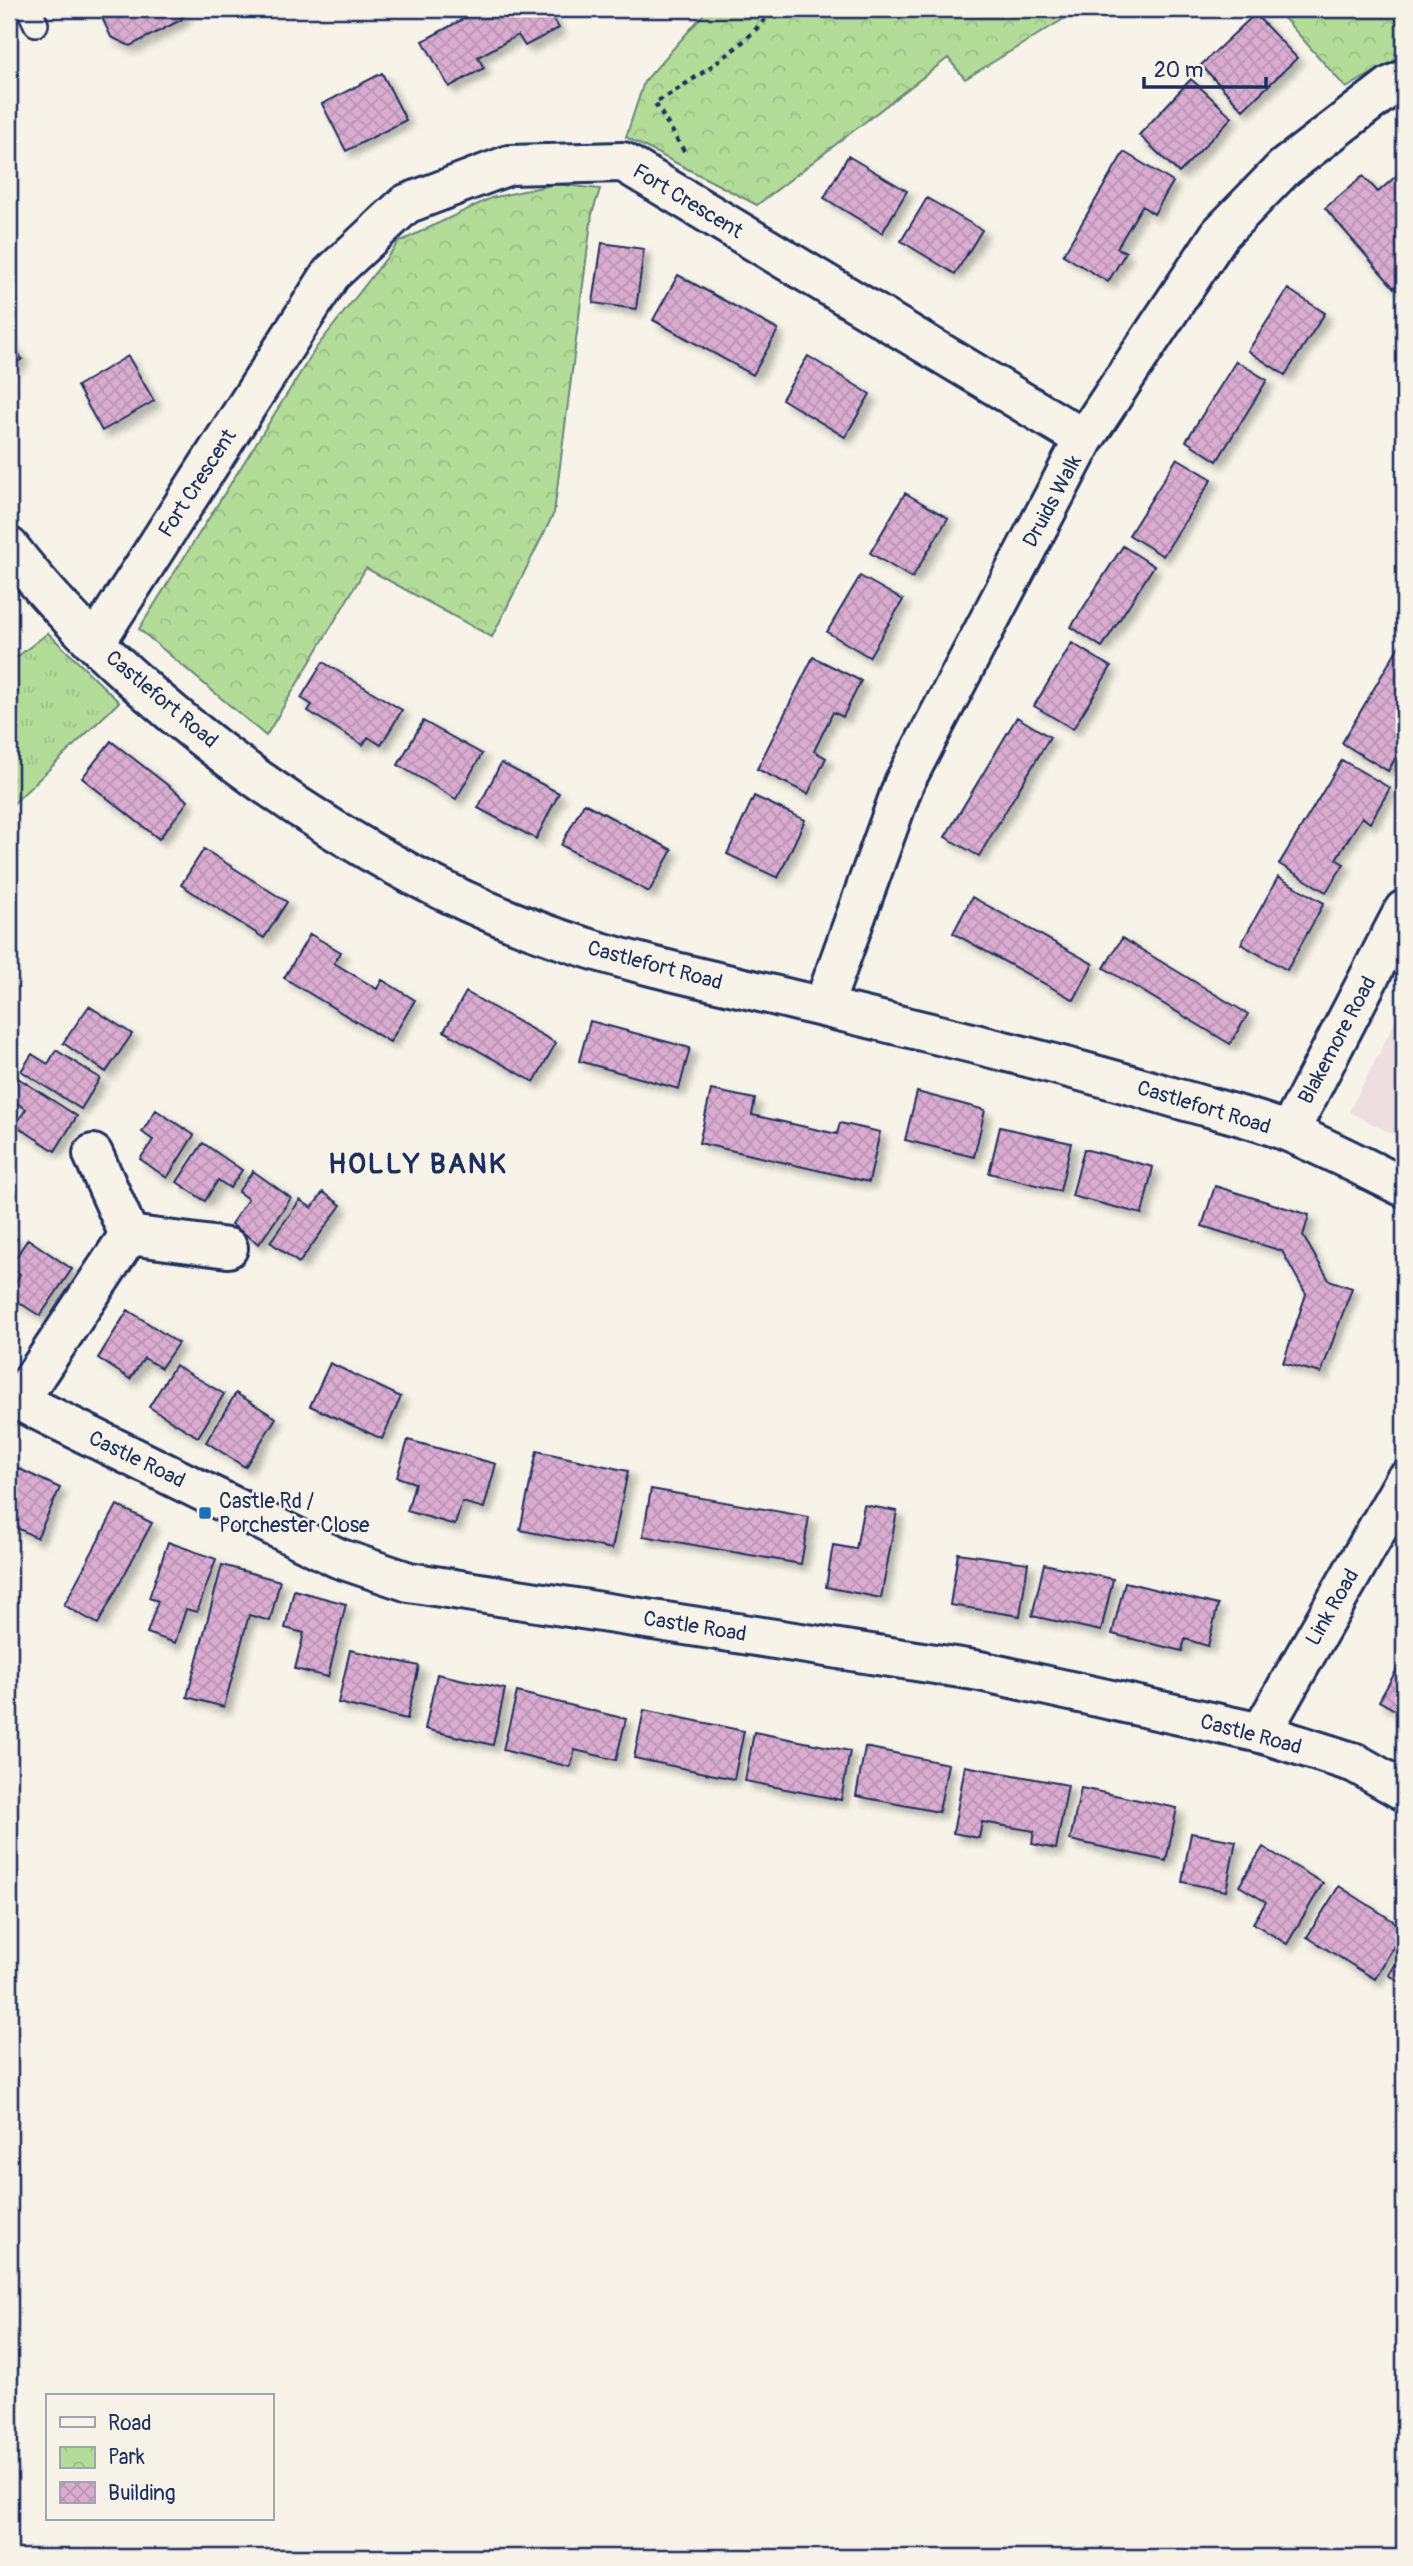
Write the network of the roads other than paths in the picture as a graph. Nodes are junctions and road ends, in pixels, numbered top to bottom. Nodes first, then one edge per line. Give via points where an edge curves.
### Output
1 (1404, 80) edge
2 (1084, 439) junction
3 (12, 560) edge
4 (95, 643) junction
5 (1404, 910) edge
6 (823, 1007) junction
7 (1289, 1132) junction
8 (93, 1154) dead end
9 (1404, 1187) edge
10 (129, 1235) junction
11 (228, 1248) dead end
12 (14, 1399) edge
13 (1404, 1482) edge
14 (1261, 1733) junction
15 (1404, 1791) edge

1 - 2 street, Druids Walk via 1284,168 1220,234
2 - 4 street, Fort Crescent via 623,162 509,165 406,204 331,274
2 - 6 street, Druids Walk via 904,783
3 - 4 street, Castlefort Road
4 - 6 street, Castlefort Road via 182,720 260,780 373,854 456,898 560,939
5 - 7 street, Blakemore Road
6 - 7 street, Castlefort Road via 1065,1066
7 - 9 street, Castlefort Road
8 - 10 street
10 - 11 street
10 - 12 street
12 - 14 street, Castle Road via 338,1558 409,1581 980,1671
13 - 14 street, Link Road
14 - 15 street, Castle Road via 1355,1763

